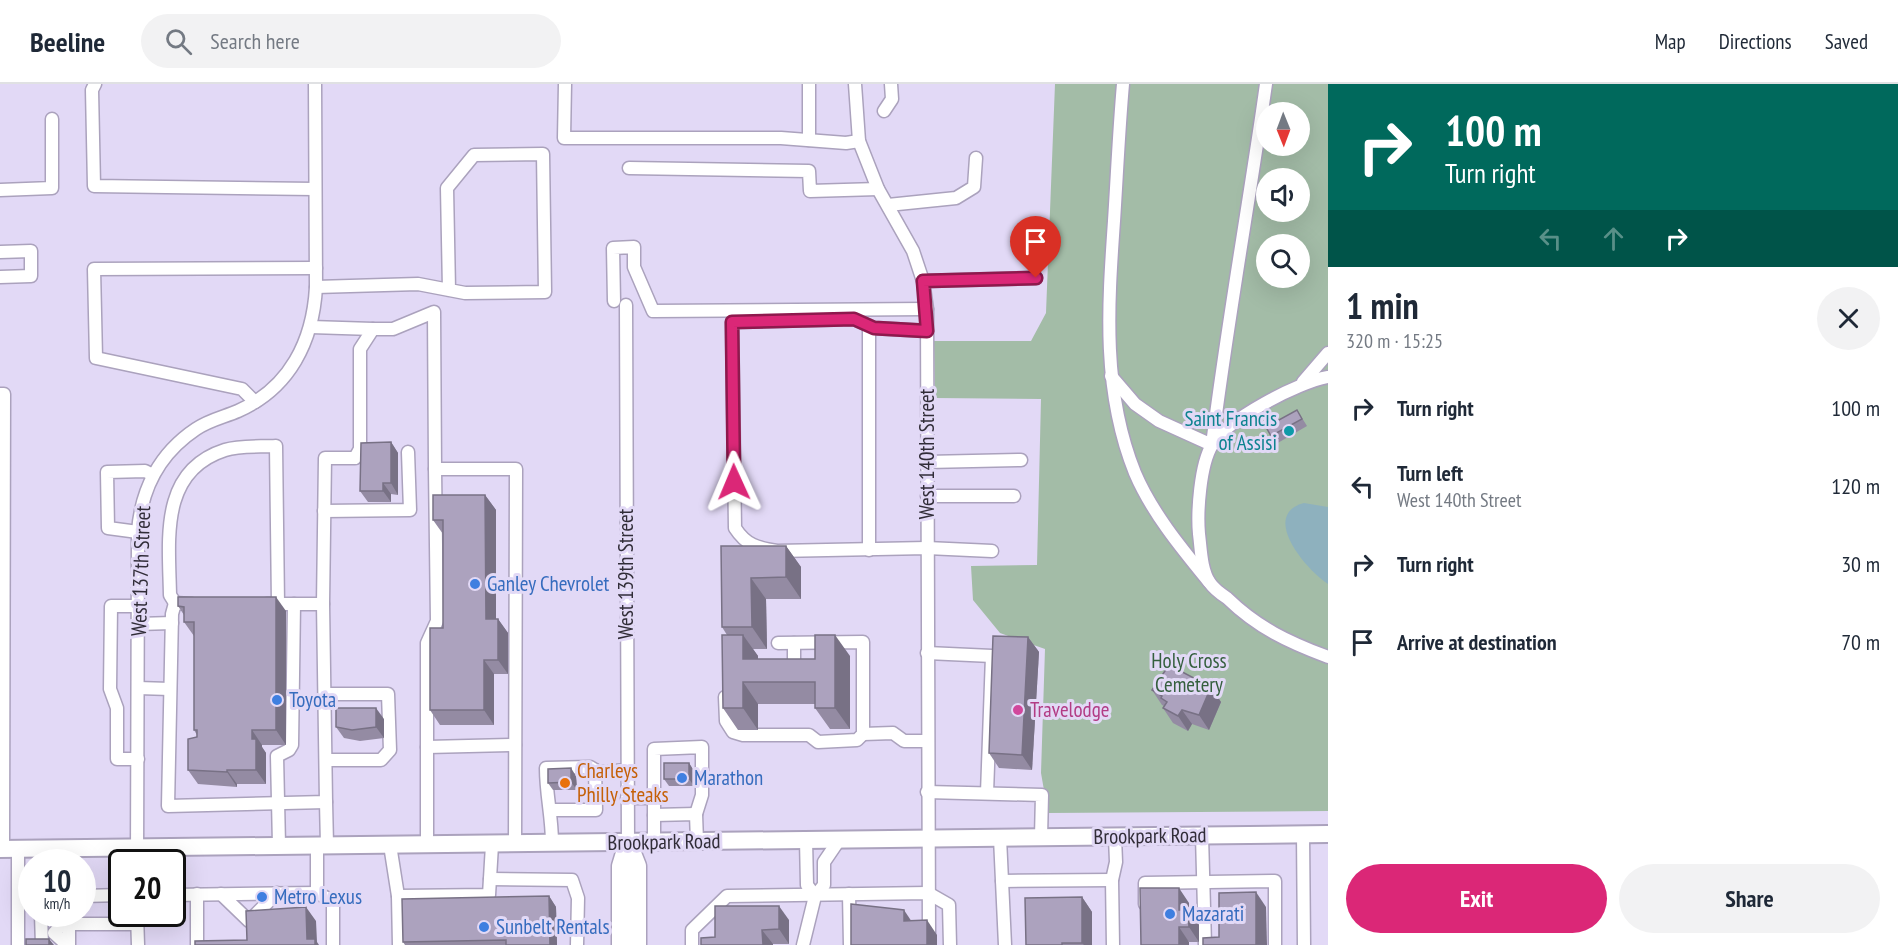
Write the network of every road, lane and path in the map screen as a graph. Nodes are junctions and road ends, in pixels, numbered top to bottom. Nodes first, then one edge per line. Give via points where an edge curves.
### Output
1 (95, 84) edge
2 (315, 84) edge
3 (566, 84) edge
4 (809, 84) edge
5 (855, 84) edge
6 (891, 84) edge
7 (1124, 84) edge
8 (1266, 84) edge
9 (884, 111) dead end
10 (52, 119) dead end
11 (809, 140) junction
12 (859, 141) junction
13 (976, 158) dead end
14 (629, 168) dead end
15 (315, 189) junction
16 (878, 189) junction
17 (0, 190) edge
18 (888, 205) junction
19 (0, 252) edge
20 (316, 268) junction
21 (0, 277) edge
22 (1036, 278) dead end
23 (923, 281) junction
24 (316, 287) junction
25 (449, 290) junction
26 (927, 309) junction
27 (869, 326) junction
28 (311, 327) junction
29 (373, 329) junction
30 (927, 331) junction
31 (1328, 353) edge
32 (1111, 375) junction
33 (1328, 377) edge
34 (1302, 383) junction
35 (0, 394) edge
36 (255, 402) junction
37 (1212, 445) junction
38 (408, 452) dead end
39 (1021, 460) dead end
40 (927, 462) junction
41 (435, 469) junction
42 (153, 475) junction
43 (927, 496) junction
44 (1014, 496) dead end
45 (324, 511) junction
46 (138, 532) junction
47 (927, 548) junction
48 (869, 550) junction
49 (992, 550) dead end
50 (1209, 582) junction
51 (175, 603) junction
52 (210, 604) edge
53 (255, 604) edge
54 (278, 604) junction
55 (294, 604) junction
56 (324, 604) junction
57 (138, 606) junction
58 (172, 623) junction
59 (138, 624) junction
60 (778, 643) dead end
61 (794, 643) junction
62 (927, 653) junction
63 (1328, 657) edge
64 (794, 680) edge
65 (725, 687) edge
66 (138, 688) junction
67 (170, 689) junction
68 (325, 694) junction
69 (863, 734) junction
70 (927, 741) junction
71 (515, 745) junction
72 (427, 747) junction
73 (138, 759) junction
74 (326, 760) junction
75 (595, 770) junction
76 (627, 770) junction
77 (927, 792) junction
78 (987, 793) junction
79 (627, 798) junction
80 (654, 798) junction
81 (326, 802) junction
82 (277, 805) junction
83 (552, 810) junction
84 (696, 814) junction
85 (654, 815) junction
86 (1303, 834) junction
87 (1328, 834) edge
88 (1202, 836) junction
89 (1041, 837) junction
90 (1116, 837) junction
91 (1000, 838) junction
92 (928, 839) junction
93 (806, 840) junction
94 (839, 840) junction
95 (697, 842) junction
96 (552, 843) junction
97 (628, 843) junction
98 (654, 843) junction
99 (279, 845) junction
100 (322, 845) junction
101 (390, 845) junction
102 (427, 845) junction
103 (492, 845) junction
104 (515, 845) junction
105 (7, 849) edge
106 (138, 849) edge
107 (186, 852) edge
108 (108, 854) edge
109 (490, 879) junction
110 (1112, 880) junction
111 (1203, 880) junction
112 (1002, 881) junction
113 (277, 893) junction
114 (317, 893) junction
115 (928, 893) junction
116 (186, 894) edge
117 (197, 894) junction
118 (221, 894) junction
119 (849, 894) junction
120 (398, 896) junction
121 (815, 896) junction
122 (716, 907) junction
123 (1145, 914) edge
124 (716, 926) edge
125 (59, 927) edge
126 (69, 927) edge
127 (137, 927) edge
128 (929, 935) edge
129 (46, 937) edge
130 (18, 945) edge
131 (68, 945) edge
132 (138, 945) edge
133 (197, 945) edge
134 (333, 945) edge
135 (399, 945) edge
136 (577, 945) edge
137 (621, 945) edge
138 (637, 945) edge
139 (692, 945) edge
140 (803, 945) edge
141 (850, 945) edge
142 (950, 945) edge
143 (1005, 945) edge
144 (1113, 945) edge
145 (1205, 945) edge
146 (1275, 945) edge
147 (1304, 945) edge

1 - 15 street via 94,186
2 - 15 street, West 137th Street
3 - 11 street via 564,138
4 - 11 street
5 - 12 street, West 140th Street
6 - 9 street via 892,99
7 - 32 street via 1107,316
8 - 37 street
10 - 17 street via 52,188
11 - 12 street
12 - 16 street, West 140th Street
13 - 18 street via 974,187 964,195
14 - 16 street via 810,171 810,191
15 - 20 street, West 137th Street
16 - 18 street, West 140th Street
18 - 23 street, West 140th Street via 913,251
19 - 21 street via 31,251 31,276
20 - 24 street, West 137th Street
20 - 36 street via 94,269 96,358 242,389
22 - 23 street
23 - 26 street, West 140th Street
24 - 25 street via 418,284
24 - 28 street, West 137th Street
25 - 25 street via 545,291 543,154 474,155 447,188
26 - 30 street, West 140th Street
26 - 76 street, West 139th Street via 653,311 634,267 634,247 613,248 620,303
27 - 30 street
27 - 48 street
27 - 48 street via 854,319 732,322 735,528 743,540 757,548
28 - 29 street
28 - 36 street, West 137th Street via 290,370
29 - 41 street via 393,329 434,312
29 - 45 street via 360,349 360,449 355,458 325,458
30 - 40 street, West 140th Street
31 - 34 street
32 - 37 street via 1135,404 1159,421
32 - 50 street via 1116,416 1136,474 1171,535
33 - 34 street
34 - 37 street via 1234,424
35 - 105 street via 4,394
36 - 42 street, West 137th Street via 198,427 182,439
37 - 50 street via 1201,484 1197,519
38 - 45 street via 410,510
39 - 40 street
40 - 43 street, West 140th Street
41 - 71 street via 516,469
41 - 72 street via 436,621 427,644
42 - 46 street, West 137th Street via 142,498
42 - 46 street via 146,471 107,472 108,528
43 - 44 street
43 - 47 street, West 140th Street
45 - 56 street
46 - 57 street, West 137th Street
47 - 48 street
47 - 49 street
47 - 62 street, West 140th Street
50 - 63 street via 1245,615 1284,640
51 - 52 street
51 - 54 street via 170,595 169,525 183,479 226,449 276,446
51 - 58 street
53 - 54 street
54 - 55 street
55 - 56 street
55 - 82 street via 292,745 289,750 278,749
56 - 68 street
57 - 59 street, West 137th Street
57 - 73 street via 111,606 110,689 117,708 117,759
58 - 59 street
58 - 67 street
59 - 66 street, West 137th Street
60 - 61 street
61 - 64 street
61 - 69 street via 863,642
62 - 70 street, West 140th Street
62 - 78 street via 992,656
65 - 69 street via 726,721 733,732 809,735 818,742 857,740
66 - 67 street
66 - 73 street, West 137th Street
67 - 82 street via 168,806
68 - 74 street
68 - 74 street via 388,694 390,750 381,760
69 - 70 street via 893,733 904,741
70 - 77 street, West 140th Street
71 - 72 street
71 - 104 street
72 - 102 street
73 - 106 street, West 137th Street
74 - 81 street
75 - 76 street
75 - 83 street via 596,810
75 - 83 street via 546,768 547,804
76 - 79 street, West 139th Street
77 - 78 street
77 - 92 street, West 140th Street
78 - 89 street via 1041,795
79 - 80 street
79 - 97 street, West 139th Street
80 - 84 street via 654,749 702,747 702,795
80 - 85 street
81 - 82 street via 283,801
81 - 100 street
82 - 99 street
83 - 96 street
84 - 85 street
84 - 95 street
85 - 98 street
86 - 87 main road, Brookpark Road
86 - 88 main road, Brookpark Road
86 - 147 street
88 - 90 main road, Brookpark Road
88 - 111 street
89 - 90 main road, Brookpark Road
89 - 91 main road, Brookpark Road
90 - 110 street
91 - 92 main road, Brookpark Road
91 - 112 street
92 - 94 main road, Brookpark Road
92 - 115 street, West 140th Street
93 - 94 main road, Brookpark Road
93 - 95 main road, Brookpark Road
93 - 121 street via 807,885
94 - 121 street via 824,862 824,885
95 - 98 main road, Brookpark Road
96 - 97 main road, Brookpark Road
96 - 104 main road, Brookpark Road
97 - 98 main road, Brookpark Road
97 - 137 highway via 621,866
97 - 138 highway via 637,866
99 - 100 main road, Brookpark Road
99 - 107 main road, Brookpark Road
100 - 101 main road, Brookpark Road
100 - 114 street
101 - 102 main road, Brookpark Road
101 - 120 street
102 - 103 main road, Brookpark Road
103 - 104 main road, Brookpark Road
103 - 109 street
105 - 108 main road, Brookpark Road
105 - 130 street
109 - 120 street via 489,895
109 - 136 street via 572,880 578,898
110 - 112 street
110 - 144 street
111 - 123 street via 1145,883
111 - 145 street
111 - 146 street via 1275,881
112 - 143 street
113 - 114 street
113 - 118 street
113 - 118 street via 249,927
114 - 134 street via 333,901
115 - 119 street
115 - 128 street, West 140th Street
115 - 142 street via 950,905
116 - 117 street
117 - 118 street
117 - 133 street
119 - 121 street
119 - 141 street
120 - 135 street
121 - 122 street via 728,896
121 - 140 street
122 - 124 street
122 - 139 street via 692,930
125 - 129 street
126 - 131 street
127 - 132 street
129 - 131 street

